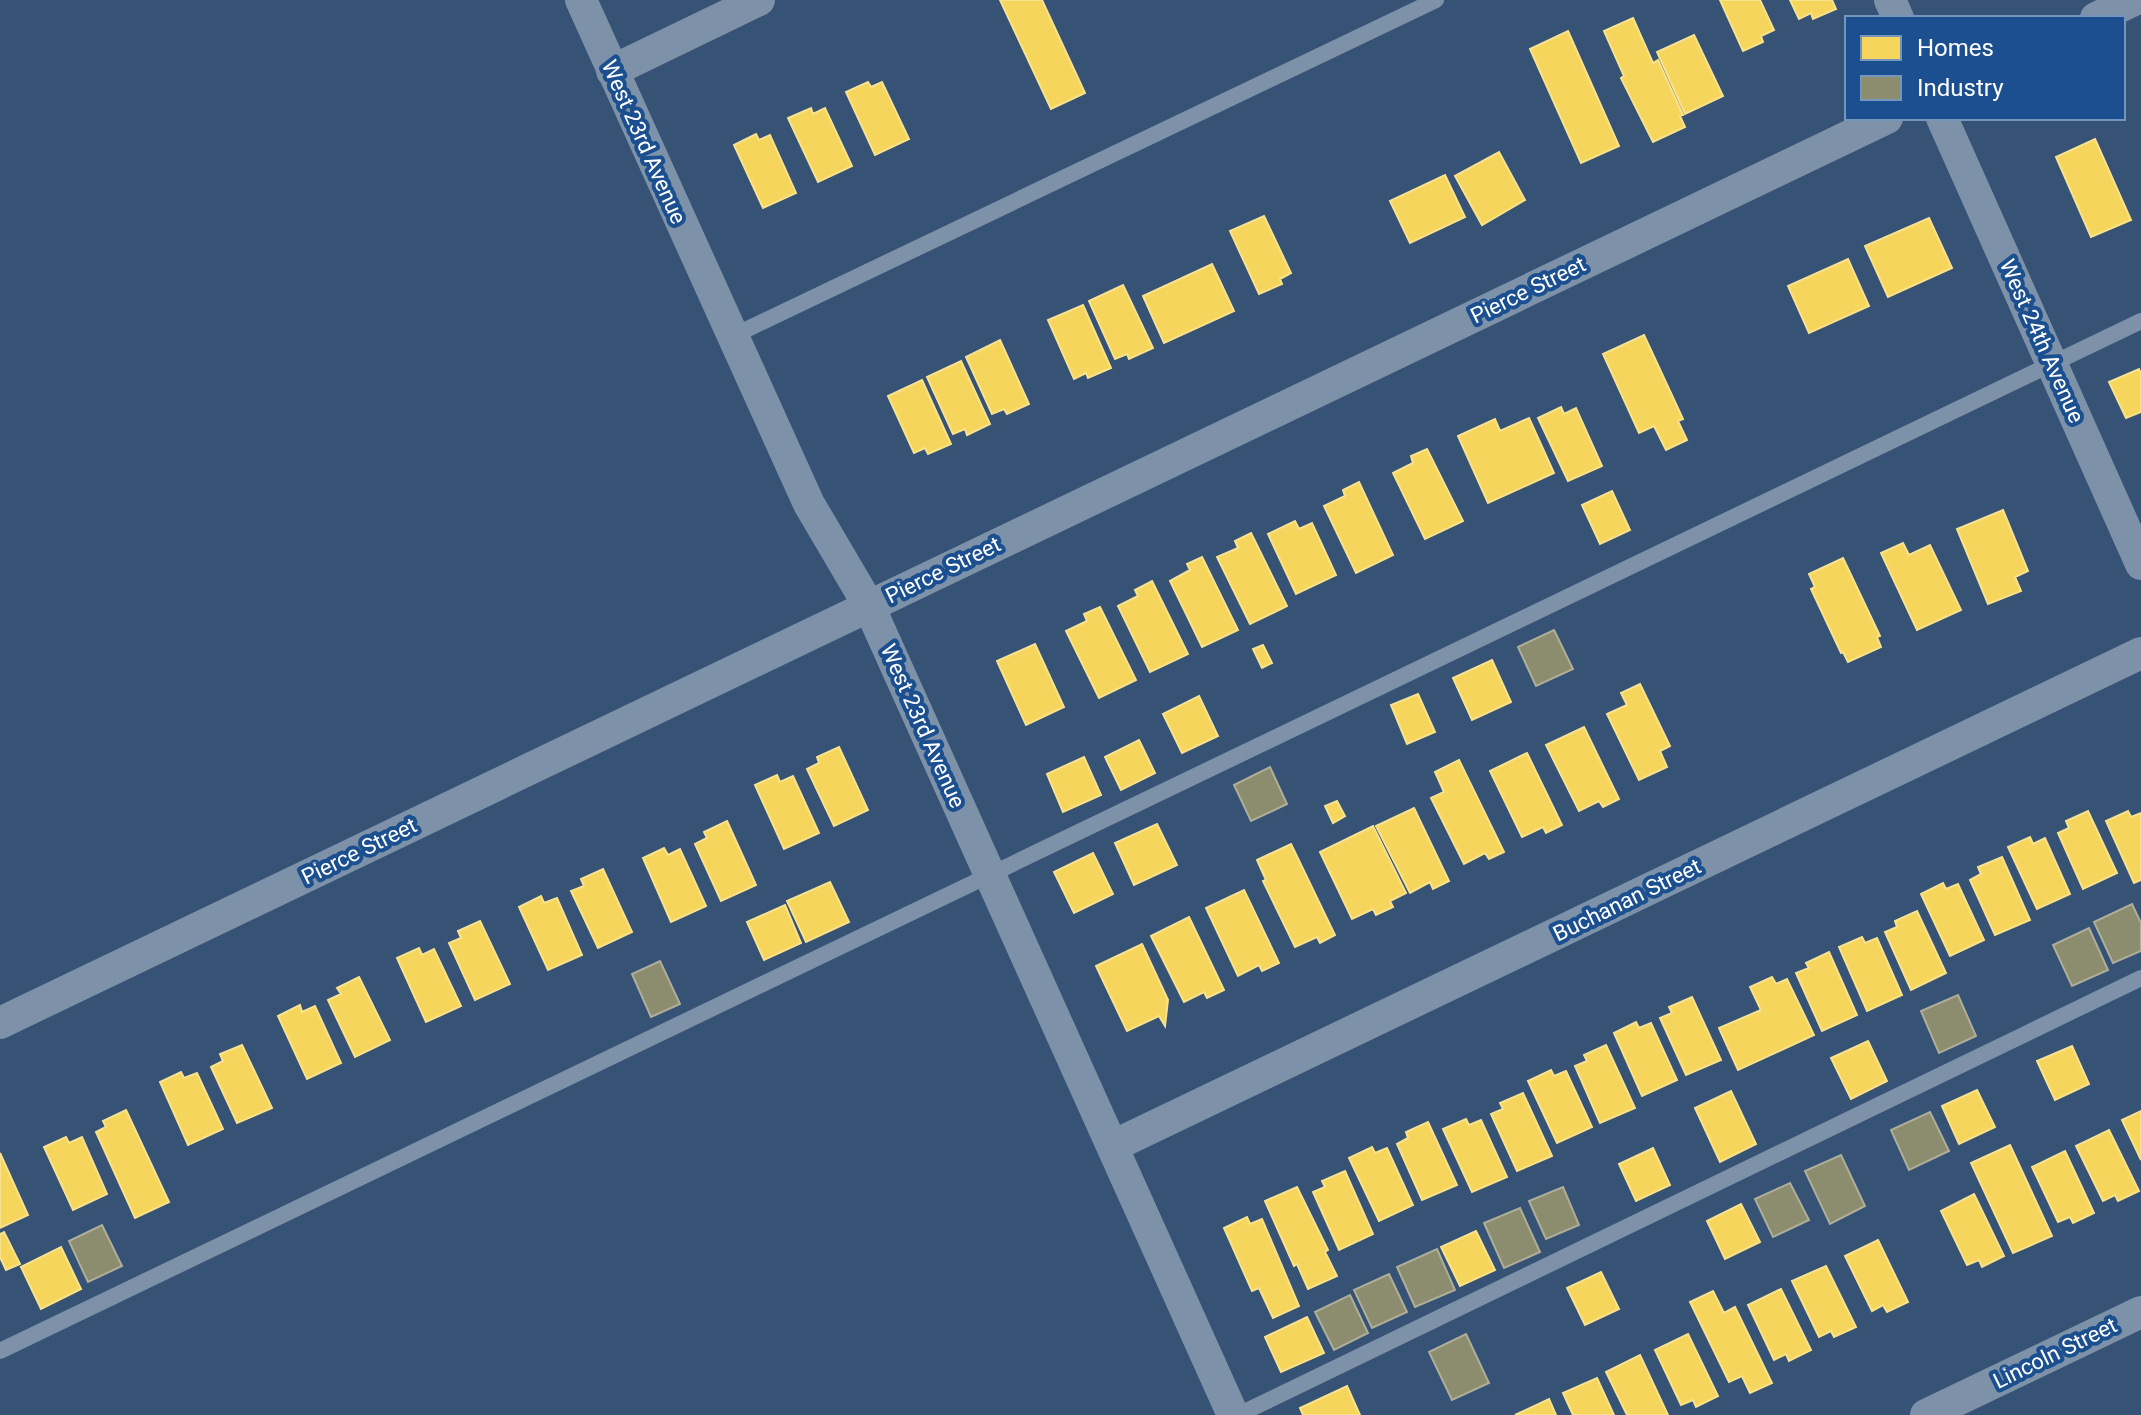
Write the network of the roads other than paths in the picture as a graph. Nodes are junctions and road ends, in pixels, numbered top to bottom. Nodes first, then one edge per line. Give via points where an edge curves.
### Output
1 (581, 0) edge
2 (759, 0) edge
3 (1436, 0) edge
4 (2134, 0) edge
5 (2100, 16) edge
6 (612, 71) junction
7 (1883, 120) edge
8 (1943, 120) edge
9 (2141, 321) edge
10 (733, 336) junction
11 (2052, 364) junction
12 (2141, 564) edge
13 (869, 606) junction
14 (2141, 653) edge
15 (990, 875) junction
16 (2141, 978) edge
17 (0, 1023) edge
18 (1113, 1146) junction
19 (2141, 1312) edge
20 (0, 1351) edge
21 (1235, 1415) edge
22 (1926, 1415) edge

1 - 6 street, West 23rd Avenue
2 - 6 street
3 - 10 lane
4 - 5 street
6 - 10 street, West 23rd Avenue
7 - 13 street, Pierce Street
8 - 11 street, West 24th Avenue
9 - 11 lane
10 - 13 street, West 23rd Avenue via 809,504
11 - 12 street, West 24th Avenue
11 - 15 lane
13 - 15 street, West 23rd Avenue
13 - 17 street, Pierce Street
14 - 18 street, Buchanan Street
15 - 18 street, West 23rd Avenue
15 - 20 lane
16 - 21 lane
18 - 21 street, West 23rd Avenue
19 - 22 street, Lincoln Street

